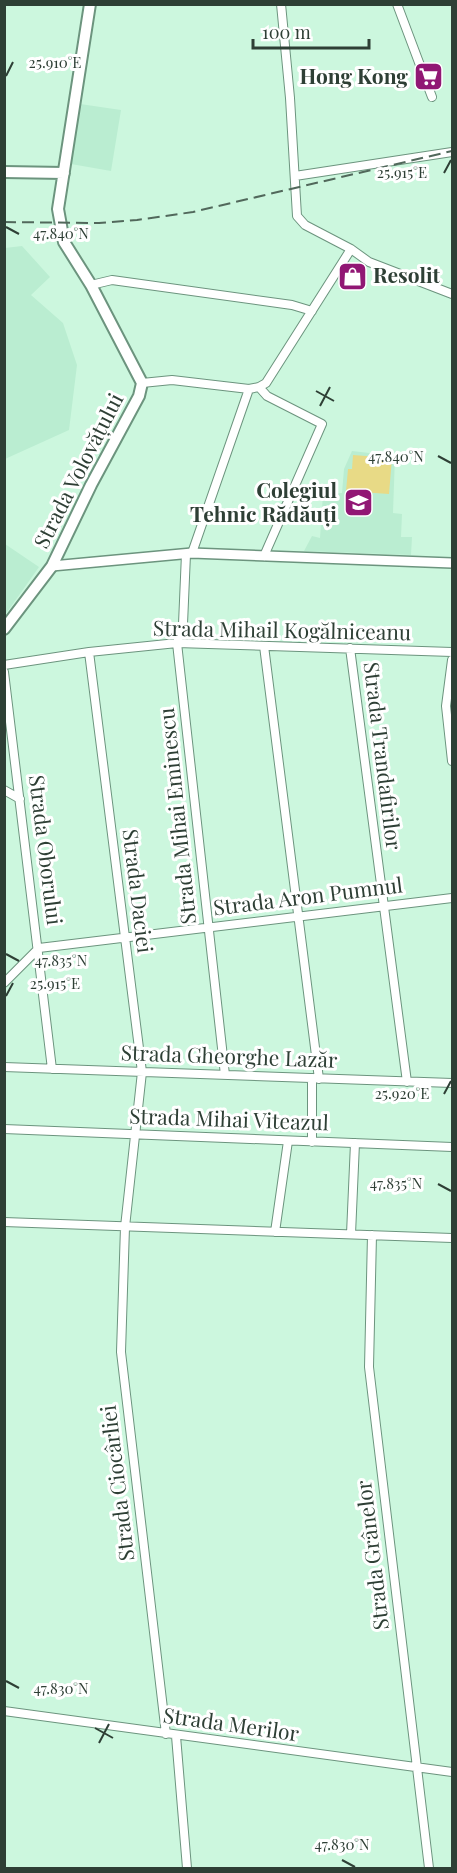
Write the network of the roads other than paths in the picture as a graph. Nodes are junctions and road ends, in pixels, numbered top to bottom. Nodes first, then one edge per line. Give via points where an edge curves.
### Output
1 (90, 4) edge
2 (281, 4) edge
3 (397, 4) edge
4 (432, 97) dead end
5 (453, 152) edge
6 (4, 172) edge
7 (64, 173) junction
8 (295, 176) junction
9 (351, 249) junction
10 (91, 285) junction
11 (453, 294) edge
12 (312, 311) junction
13 (142, 384) junction
14 (259, 387) junction
15 (249, 389) junction
16 (189, 553) junction
17 (264, 556) junction
18 (453, 563) edge
19 (52, 566) junction
20 (4, 629) edge
21 (177, 643) junction
22 (264, 646) junction
23 (350, 648) junction
24 (89, 652) junction
25 (453, 652) edge
26 (453, 660) edge
27 (4, 665) edge
28 (4, 672) edge
29 (453, 761) edge
30 (4, 790) edge
31 (20, 799) junction
32 (453, 898) edge
33 (384, 907) junction
34 (298, 917) junction
35 (207, 928) junction
36 (125, 938) junction
37 (39, 948) junction
38 (4, 984) edge
39 (4, 1067) edge
40 (52, 1069) junction
41 (142, 1072) junction
42 (225, 1075) junction
43 (316, 1078) junction
44 (407, 1082) junction
45 (453, 1083) edge
46 (4, 1129) edge
47 (134, 1134) junction
48 (288, 1141) junction
49 (312, 1142) junction
50 (355, 1143) junction
51 (453, 1148) edge
52 (4, 1222) edge
53 (125, 1227) junction
54 (275, 1232) junction
55 (351, 1234) junction
56 (372, 1235) junction
57 (453, 1238) edge
58 (4, 1711) edge
59 (166, 1734) junction
60 (176, 1736) junction
61 (417, 1768) junction
62 (453, 1773) edge
63 (187, 1869) edge
64 (429, 1869) edge

1 - 7 main road
2 - 8 street
3 - 4 street
5 - 8 street
6 - 7 main road
7 - 10 main road via 58,209 62,234
8 - 9 street via 299,221
9 - 11 street via 369,262
9 - 12 street
10 - 12 street via 112,280
10 - 13 main road
12 - 14 street via 269,380
13 - 15 street, Strada Volovățului via 172,380
13 - 19 main road, Strada Volovățului
14 - 15 street, Strada Volovățului
14 - 17 street via 267,396 322,424
15 - 16 street, Strada Mihai Eminescu
16 - 17 street
16 - 19 street
16 - 21 street, Strada Mihai Eminescu via 183,624
17 - 18 street
19 - 20 main road, Strada Volovățului
21 - 22 street, Strada Mihail Kogălniceanu
21 - 24 street, Strada Mihail Kogălniceanu
21 - 35 street, Strada Mihai Eminescu
22 - 23 street, Strada Mihail Kogălniceanu
22 - 34 street
23 - 25 street, Strada Mihail Kogălniceanu
23 - 33 street, Strada Trandafirilor
24 - 27 street, Strada Mihail Kogălniceanu
24 - 36 street, Strada Daciei
26 - 29 street via 446,706
28 - 31 street, Strada Oborului
30 - 31 street
31 - 37 street, Strada Oborului
32 - 33 street, Strada Aron Pumnul
33 - 34 street, Strada Aron Pumnul
33 - 44 street, Strada Trandafirilor
34 - 35 street, Strada Aron Pumnul
34 - 43 street
35 - 36 street, Strada Aron Pumnul
35 - 42 street, Strada Mihai Eminescu
36 - 37 street, Strada Aron Pumnul
36 - 41 street, Strada Daciei
37 - 38 street
37 - 40 street, Strada Oborului
39 - 40 street, Strada Gheorghe Lazăr
40 - 41 street, Strada Gheorghe Lazăr
41 - 42 street, Strada Gheorghe Lazăr
41 - 47 street, Strada Daciei
42 - 43 street, Strada Gheorghe Lazăr
43 - 44 street, Strada Gheorghe Lazăr
43 - 49 street
44 - 45 street, Strada Gheorghe Lazăr
46 - 47 street, Strada Mihai Viteazul
47 - 48 street, Strada Mihai Viteazul
47 - 53 street, Strada Ciocârliei
48 - 49 street, Strada Mihai Viteazul
48 - 54 street
49 - 50 street, Strada Mihai Viteazul
50 - 51 street, Strada Mihai Viteazul
50 - 55 street
52 - 53 street
53 - 54 street
53 - 59 street, Strada Ciocârliei via 120,1352
54 - 55 street
55 - 56 street
56 - 57 street
56 - 61 street, Strada Grânelor via 369,1367
58 - 59 street, Strada Merilor
59 - 60 street, Strada Merilor
60 - 61 street, Strada Merilor
60 - 63 street
61 - 62 street, Strada Merilor
61 - 64 street, Strada Grânelor

